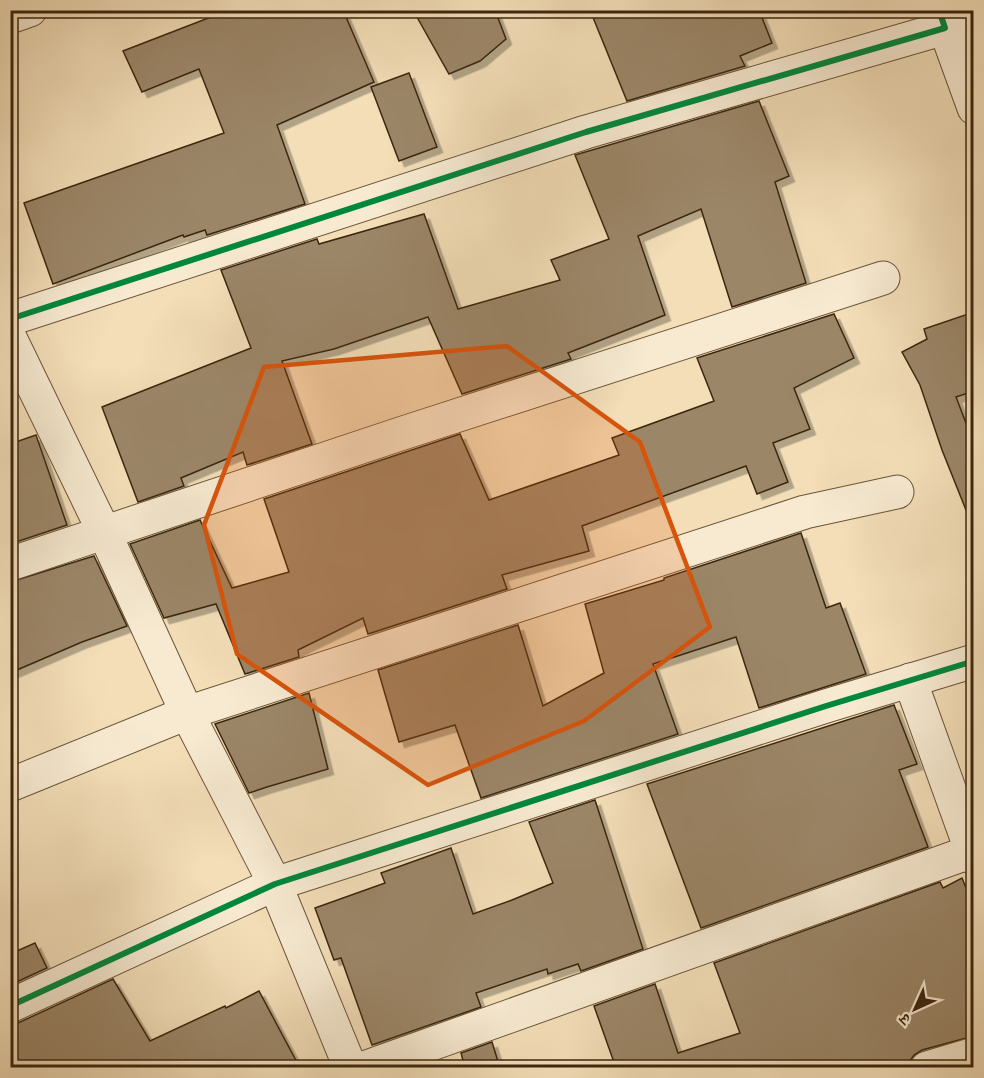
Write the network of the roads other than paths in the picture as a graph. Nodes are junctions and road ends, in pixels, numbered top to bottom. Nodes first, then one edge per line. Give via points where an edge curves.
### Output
1 (30, 10) edge
2 (10, 17) edge
3 (952, 19) edge
4 (974, 108) edge
5 (883, 278) dead end
6 (10, 320) edge
7 (10, 338) edge
8 (897, 492) dead end
9 (105, 534) junction
10 (10, 564) edge
11 (974, 660) edge
12 (910, 680) junction
13 (188, 713) junction
14 (10, 786) edge
15 (972, 855) edge
16 (275, 884) junction
17 (10, 1006) edge
18 (974, 1053) edge
19 (351, 1066) edge
20 (927, 1068) edge

1 - 2 street
3 - 4 street
3 - 6 street via 586,132
5 - 9 street via 414,429
7 - 9 street
8 - 13 street via 805,512
9 - 10 street
9 - 13 street
11 - 12 street
12 - 15 street
12 - 16 street
13 - 14 street
13 - 16 street
15 - 19 street
16 - 17 street
16 - 19 street
18 - 20 street

